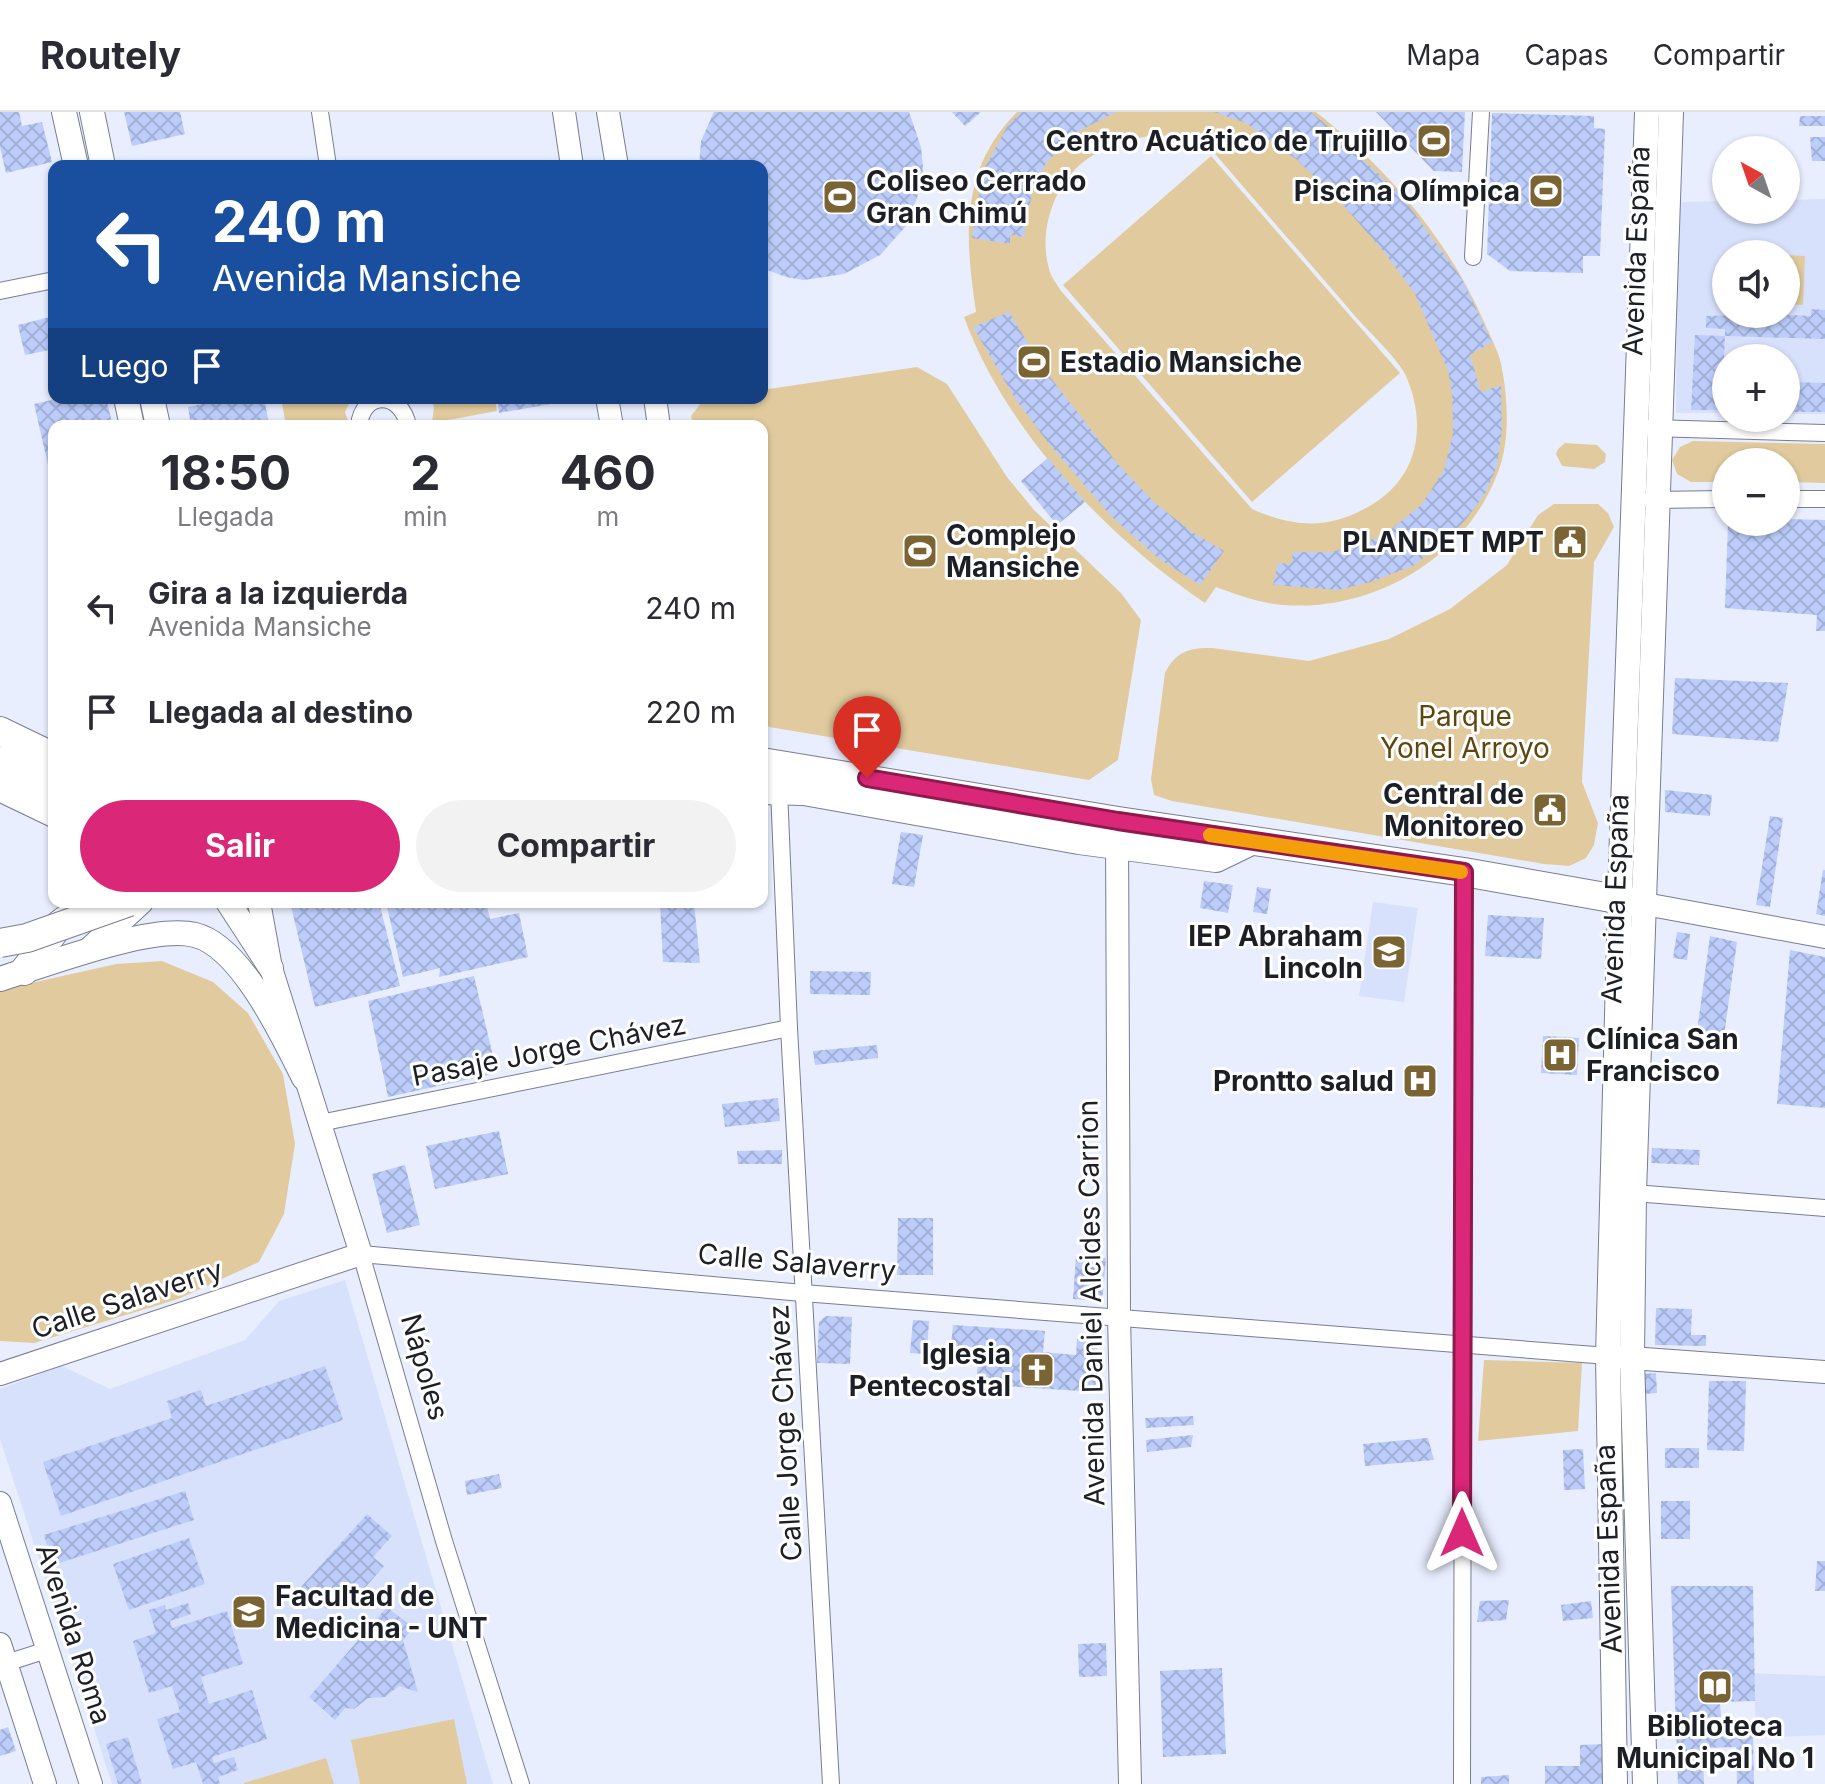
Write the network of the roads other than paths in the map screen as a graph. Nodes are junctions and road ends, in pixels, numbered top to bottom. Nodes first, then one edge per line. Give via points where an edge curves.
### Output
1 (64, 112) edge
2 (92, 112) edge
3 (320, 112) edge
4 (564, 112) edge
5 (608, 112) edge
6 (1481, 112) edge
7 (1647, 112) edge
8 (1671, 112) edge
9 (75, 160) edge
10 (102, 160) edge
11 (327, 160) edge
12 (571, 160) edge
13 (616, 160) edge
14 (1473, 257) dead end
15 (48, 281) edge
16 (0, 291) edge
17 (1648, 428) junction
18 (1825, 433) edge
19 (1712, 499) edge
20 (1800, 499) edge
21 (1825, 499) edge
22 (1645, 500) junction
23 (0, 731) edge
24 (48, 754) edge
25 (0, 761) edge
26 (768, 763) edge
27 (48, 784) edge
28 (0, 787) edge
29 (770, 790) edge
30 (48, 810) edge
31 (1117, 833) junction
32 (1464, 872) junction
33 (1632, 902) junction
34 (77, 908) edge
35 (112, 908) edge
36 (135, 908) edge
37 (232, 908) edge
38 (260, 908) edge
39 (60, 924) junction
40 (0, 933) edge
41 (1825, 937) edge
42 (0, 943) edge
43 (88, 951) junction
44 (271, 968) junction
45 (12, 975) edge
46 (789, 1028) junction
47 (304, 1078) junction
48 (320, 1123) junction
49 (1634, 1193) junction
50 (1825, 1208) edge
51 (361, 1254) junction
52 (803, 1293) junction
53 (1119, 1317) junction
54 (1462, 1345) junction
55 (1608, 1356) junction
56 (1632, 1358) junction
57 (3, 1370) edge
58 (1825, 1372) edge
59 (0, 1503) edge
60 (47, 1650) junction
61 (2, 1657) edge
62 (45, 1784) edge
63 (91, 1784) edge
64 (521, 1784) edge
65 (831, 1784) edge
66 (1130, 1784) edge
67 (1462, 1784) edge
68 (1615, 1784) edge
69 (1645, 1784) edge

1 - 9 main road
2 - 10 main road
3 - 11 street
4 - 12 main road
5 - 13 main road
6 - 14 street
7 - 17 main road, Avenida España
8 - 17 main road, Avenida España
15 - 16 street
17 - 18 street
17 - 22 main road, Avenida España
19 - 22 street
20 - 21 street
22 - 33 main road, Avenida España
23 - 24 highway
25 - 27 highway
26 - 31 highway
28 - 30 highway
29 - 31 highway
29 - 46 street, Calle Jorge Chávez
31 - 32 highway via 1216,858 1251,841
31 - 53 main road, Avenida Daniel Alcides Carrion
32 - 33 highway
32 - 54 street
33 - 41 main road
33 - 49 main road, Avenida España
33 - 55 main road, Avenida España
34 - 39 highway
35 - 42 highway, bridge
36 - 43 main road
37 - 44 main road
38 - 44 main road, Nápoles
39 - 40 highway
39 - 45 highway
43 - 45 main road
43 - 47 main road via 165,933 197,935 221,949 246,976
44 - 47 main road, Nápoles
46 - 48 street, Pasaje Jorge Chávez
46 - 52 street, Calle Jorge Chávez
47 - 48 main road, Nápoles
48 - 51 main road, Nápoles
49 - 50 street
49 - 56 main road, Avenida España
51 - 52 street, Calle Salaverry
51 - 57 main road, Calle Salaverry
51 - 64 street, Nápoles
52 - 53 street, Calle Salaverry
52 - 65 street, Calle Jorge Chávez
53 - 54 street, Calle Salaverry
53 - 66 main road, Avenida Daniel Alcides Carrion
54 - 55 street, Calle Salaverry
54 - 67 street
55 - 56 main road
55 - 68 main road, Avenida España
56 - 58 main road
56 - 69 main road, Avenida España
59 - 60 main road, Avenida Roma
60 - 61 street
60 - 63 main road, Avenida Roma
61 - 62 main road

